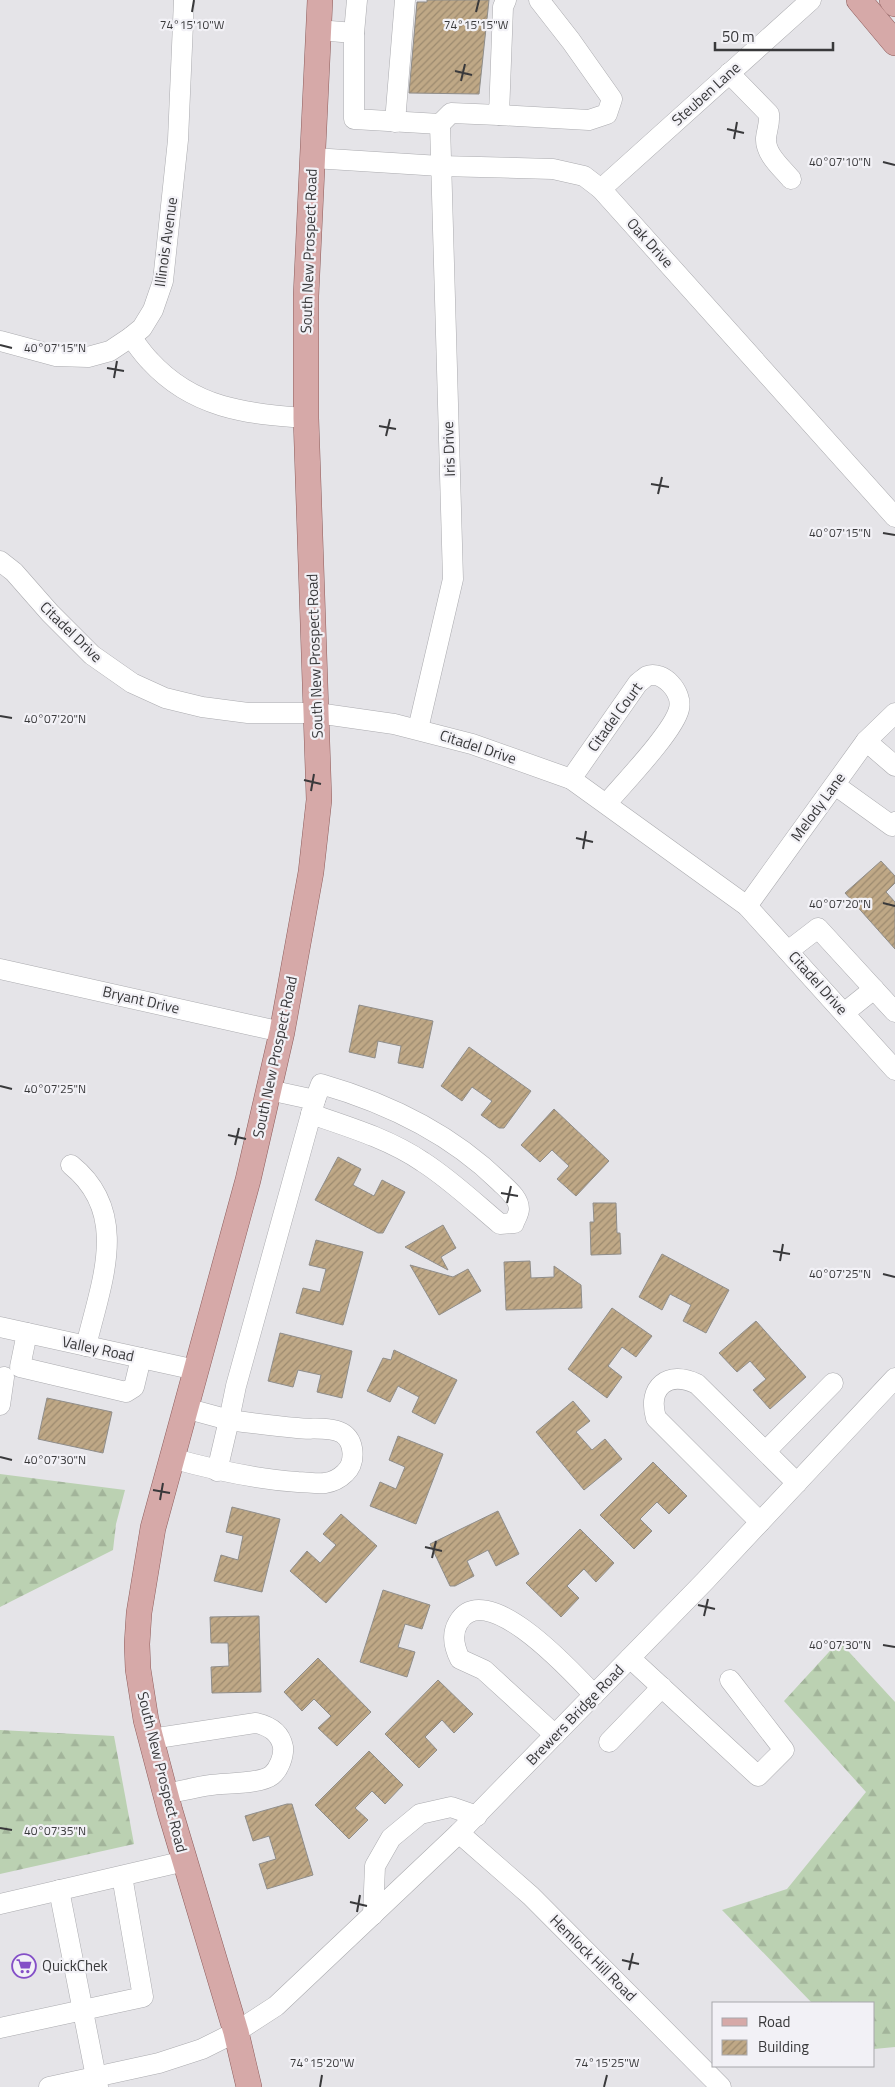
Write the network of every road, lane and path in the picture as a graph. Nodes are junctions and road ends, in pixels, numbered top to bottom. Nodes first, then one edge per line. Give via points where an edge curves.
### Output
1 (184, 0) edge
2 (320, 0) edge
3 (357, 0) edge
4 (405, 0) edge
5 (506, 0) edge
6 (539, 0) edge
7 (859, 0) edge
8 (892, 0) edge
9 (804, 2) edge
10 (895, 4) edge
11 (318, 30) junction
12 (354, 32) junction
13 (895, 43) edge
14 (729, 73) junction
15 (499, 115) junction
16 (396, 122) junction
17 (440, 124) junction
18 (313, 158) junction
19 (440, 166) junction
20 (791, 179) dead end
21 (601, 189) junction
22 (131, 337) junction
23 (0, 341) edge
24 (306, 418) junction
25 (895, 517) edge
26 (0, 561) edge
27 (317, 713) junction
28 (895, 713) edge
29 (418, 728) junction
30 (866, 741) junction
31 (895, 766) edge
32 (571, 779) junction
33 (835, 784) junction
34 (607, 803) junction
35 (895, 822) edge
36 (747, 906) junction
37 (788, 951) junction
38 (0, 968) edge
39 (874, 989) junction
40 (895, 1012) edge
41 (844, 1013) junction
42 (282, 1032) junction
43 (895, 1070) edge
44 (269, 1090) junction
45 (313, 1107) junction
46 (71, 1165) dead end
47 (0, 1327) edge
48 (27, 1333) junction
49 (86, 1346) junction
50 (141, 1358) junction
51 (196, 1370) junction
52 (8, 1373) edge
53 (895, 1378) edge
54 (833, 1383) dead end
55 (0, 1404) edge
56 (185, 1408) junction
57 (229, 1420) junction
58 (766, 1451) junction
59 (171, 1458) junction
60 (217, 1471) junction
61 (797, 1483) junction
62 (760, 1522) junction
63 (630, 1658) junction
64 (730, 1680) dead end
65 (662, 1687) junction
66 (594, 1695) junction
67 (555, 1735) junction
68 (151, 1739) junction
69 (609, 1742) dead end
70 (166, 1794) junction
71 (476, 1816) junction
72 (459, 1833) junction
73 (185, 1862) junction
74 (122, 1876) junction
75 (59, 1890) junction
76 (0, 1904) edge
77 (373, 1914) junction
78 (84, 2010) junction
79 (0, 2027) edge
80 (236, 2032) junction
81 (97, 2082) edge
82 (49, 2087) edge
83 (249, 2087) edge
84 (722, 2087) edge

1 - 22 street, Illinois Avenue via 178,140 163,281 153,310 142,328
2 - 11 main road, South New Prospect Road
3 - 12 street
4 - 16 street
5 - 15 street via 502,7
6 - 15 street via 612,99 607,114 590,120
7 - 13 main road
8 - 10 main road
9 - 14 street, Steuben Lane
11 - 12 street
11 - 18 main road, South New Prospect Road
12 - 16 street via 354,119
14 - 20 street via 769,114 766,139 771,156
14 - 21 street, Steuben Lane
15 - 17 street via 451,113
16 - 17 street
17 - 19 street, Iris Drive
18 - 19 street, Oak Drive
18 - 24 main road, South New Prospect Road via 306,296
19 - 21 street, Oak Drive via 554,169 584,176
19 - 29 street, Iris Drive via 453,579
21 - 25 street, Oak Drive
22 - 23 street, Illinois Avenue via 110,351 88,357 56,356
22 - 24 street via 150,361 175,384 202,400 252,414
24 - 27 main road, South New Prospect Road
26 - 27 street, Citadel Drive via 92,655 132,683 165,698 202,707 248,713
27 - 29 street, Citadel Drive
27 - 42 main road, South New Prospect Road via 318,809 311,872
28 - 30 street, Melody Lane
29 - 32 street, Citadel Drive
30 - 31 street
30 - 33 street, Melody Lane
32 - 34 street, Citadel Drive
32 - 34 street, Citadel Court via 638,683 652,675 670,681 677,690 680,704 672,726
33 - 35 street via 892,826
33 - 36 street, Melody Lane
34 - 36 street, Citadel Drive
36 - 37 street, Citadel Drive
37 - 39 street via 818,928
37 - 41 street, Citadel Drive
38 - 42 street, Bryant Drive
39 - 40 street
39 - 41 street
41 - 43 street, Citadel Drive
42 - 44 main road, South New Prospect Road
44 - 45 street
44 - 51 main road, South New Prospect Road
45 - 45 street via 320,1084 352,1093 427,1126 488,1170 517,1200 520,1210 514,1223 500,1224 450,1180 421,1160
45 - 57 street via 243,1357
46 - 49 street via 98,1195 107,1233 105,1265
47 - 48 street, Valley Road
48 - 49 street, Valley Road
48 - 52 street
49 - 50 street, Valley Road
50 - 51 street, Valley Road
50 - 52 street via 134,1387 126,1392
51 - 56 main road, South New Prospect Road
52 - 55 street
53 - 61 street, Brewers Bridge Road
54 - 58 street
56 - 57 street
56 - 59 main road, South New Prospect Road
57 - 60 street
57 - 60 street via 334,1430 350,1441 351,1462 346,1472 324,1483 272,1480
58 - 61 street
58 - 62 street via 697,1384 675,1379 660,1386 654,1398 656,1418
59 - 60 street
59 - 68 main road, South New Prospect Road via 153,1528 139,1613 138,1669
61 - 62 street, Brewers Bridge Road
62 - 63 street, Brewers Bridge Road
63 - 65 street
63 - 66 street, Brewers Bridge Road
64 - 65 street via 784,1750 758,1776
65 - 69 street
66 - 67 street, Brewers Bridge Road
66 - 67 street via 555,1654 504,1617 486,1609 475,1609 460,1619 453,1635 460,1659 484,1670
67 - 71 street, Brewers Bridge Road
68 - 70 main road, South New Prospect Road
68 - 70 street via 256,1723 270,1727 283,1748 272,1775 262,1779
70 - 73 main road, South New Prospect Road
71 - 72 street, Brewers Bridge Road
71 - 77 street via 451,1807 420,1814 391,1838 375,1866
72 - 77 street, Brewers Bridge Road
72 - 84 street, Hemlock Hill Road via 531,1896
73 - 74 street
73 - 80 main road, South New Prospect Road
74 - 75 street
74 - 78 street via 143,1997
75 - 76 street
75 - 78 street
77 - 80 street, Brewers Bridge Road via 276,2006
78 - 79 street
78 - 81 street
80 - 81 street, Brewers Bridge Road via 202,2049
80 - 83 main road, South New Prospect Road
81 - 82 street, Brewers Bridge Road

